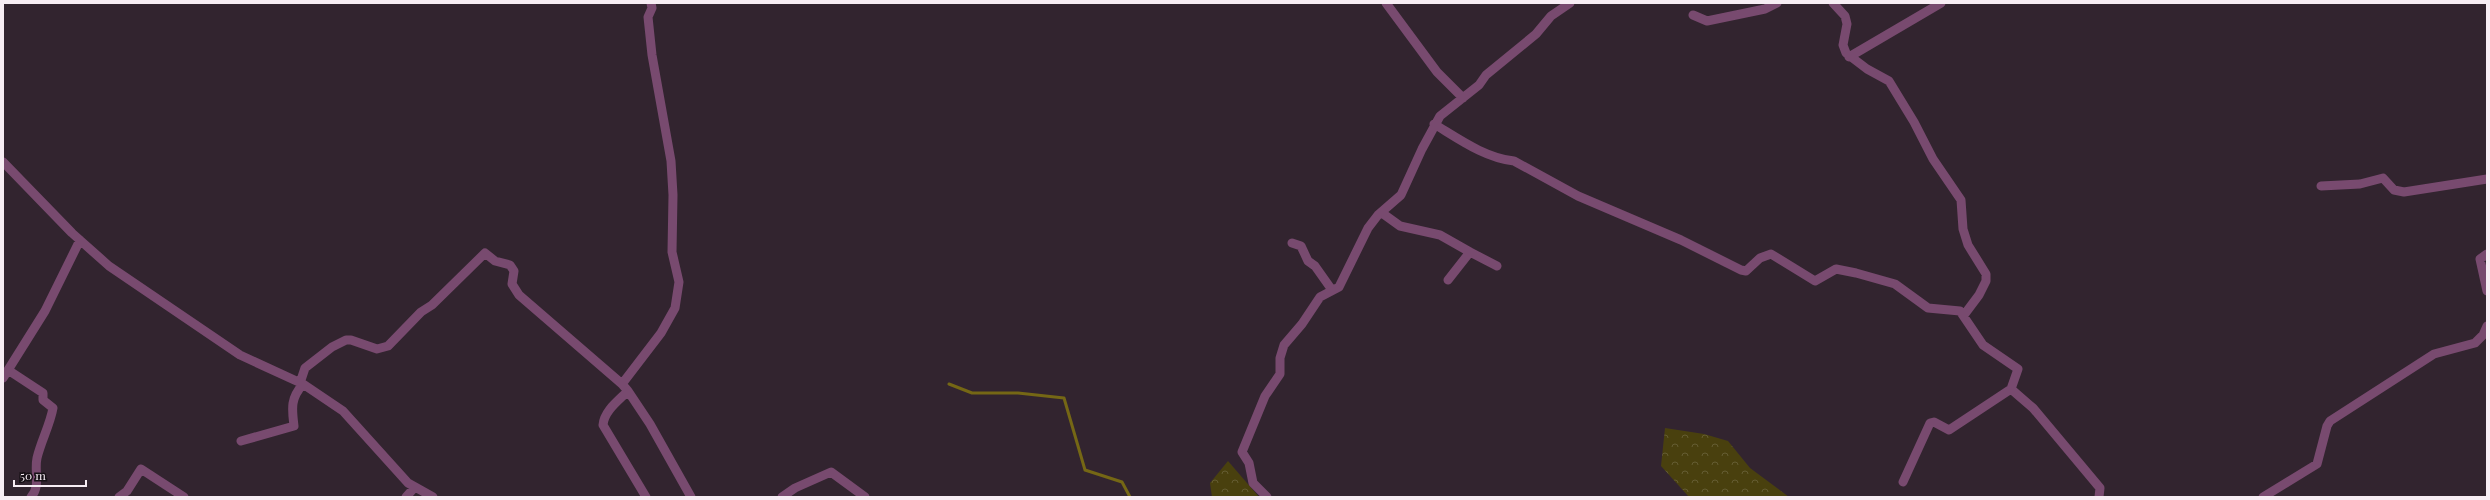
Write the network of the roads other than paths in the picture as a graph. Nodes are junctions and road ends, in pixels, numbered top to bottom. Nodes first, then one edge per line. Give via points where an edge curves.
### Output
1 (650, 3) edge
2 (1386, 3) edge
3 (1570, 3) edge
4 (1777, 3) edge
5 (1833, 3) edge
6 (1941, 3) edge
7 (1693, 15) dead end
8 (1849, 57) junction
9 (1463, 98) junction
10 (1434, 124) junction
11 (3, 162) edge
12 (2487, 179) edge
13 (2321, 186) dead end
14 (1382, 213) junction
15 (80, 240) junction
16 (1292, 243) dead end
17 (1470, 252) junction
18 (2487, 254) edge
19 (1497, 266) dead end
20 (1448, 280) dead end
21 (1332, 290) junction
22 (2487, 290) edge
23 (1964, 314) junction
24 (2487, 326) edge
25 (5, 374) edge
26 (301, 384) junction
27 (625, 388) junction
28 (2011, 389) junction
29 (241, 441) dead end
30 (1903, 482) dead end
31 (414, 488) junction
32 (32, 497) edge
33 (118, 497) edge
34 (184, 497) edge
35 (406, 497) edge
36 (433, 497) edge
37 (646, 497) edge
38 (690, 497) edge
39 (782, 497) edge
40 (865, 497) edge
41 (1267, 497) edge
42 (2099, 497) edge
43 (2263, 497) edge

1 - 27 street via 652,8 648,17 652,55 671,161 672,252 679,282 675,308
2 - 9 street via 1437,72
3 - 9 street via 1551,16 1536,34 1486,75 1480,85
4 - 7 street via 1765,9 1708,20
5 - 8 street via 1845,16 1847,24 1843,45
6 - 8 street
8 - 23 street via 1889,82 1960,200 1968,245 1986,274 1979,295
9 - 10 street via 1445,111
10 - 14 street via 1402,195
10 - 23 street via 1468,145 1503,160 1514,161 1578,196 1681,240 1746,272 1760,258 1771,254 1815,281 1836,269 1856,273 1895,284 1928,308 1953,309
11 - 15 street
12 - 13 street via 2404,192 2394,190 2383,178 2360,184
14 - 17 street via 1400,226 1440,235
14 - 21 street via 1368,228 1340,287
15 - 25 street via 45,311
15 - 26 street via 109,266 227,347
16 - 21 street via 1301,246 1308,261 1315,266
17 - 19 street
17 - 20 street
18 - 22 street via 2480,259
21 - 41 street via 1320,297 1284,345 1280,358 1280,374 1265,396 1243,449 1252,480
23 - 28 street via 1970,328 1983,345 2018,369
24 - 43 street via 2475,343 2434,354 2330,421 2326,426 2317,464
25 - 32 street via 43,393 43,400 53,408 37,457 38,482
26 - 27 street via 305,368 332,347 346,340 377,349 388,346 485,253 495,261 510,265 514,271 512,284 519,294
26 - 29 street via 292,407 294,426
26 - 31 street via 343,411
27 - 37 street via 602,425
27 - 38 street via 650,424
28 - 30 street via 1949,430 1934,422 1930,423
28 - 42 street via 2033,408 2090,474 2100,488
31 - 35 street
31 - 36 street
33 - 34 street via 127,491 141,469
39 - 40 street via 795,488 831,472

